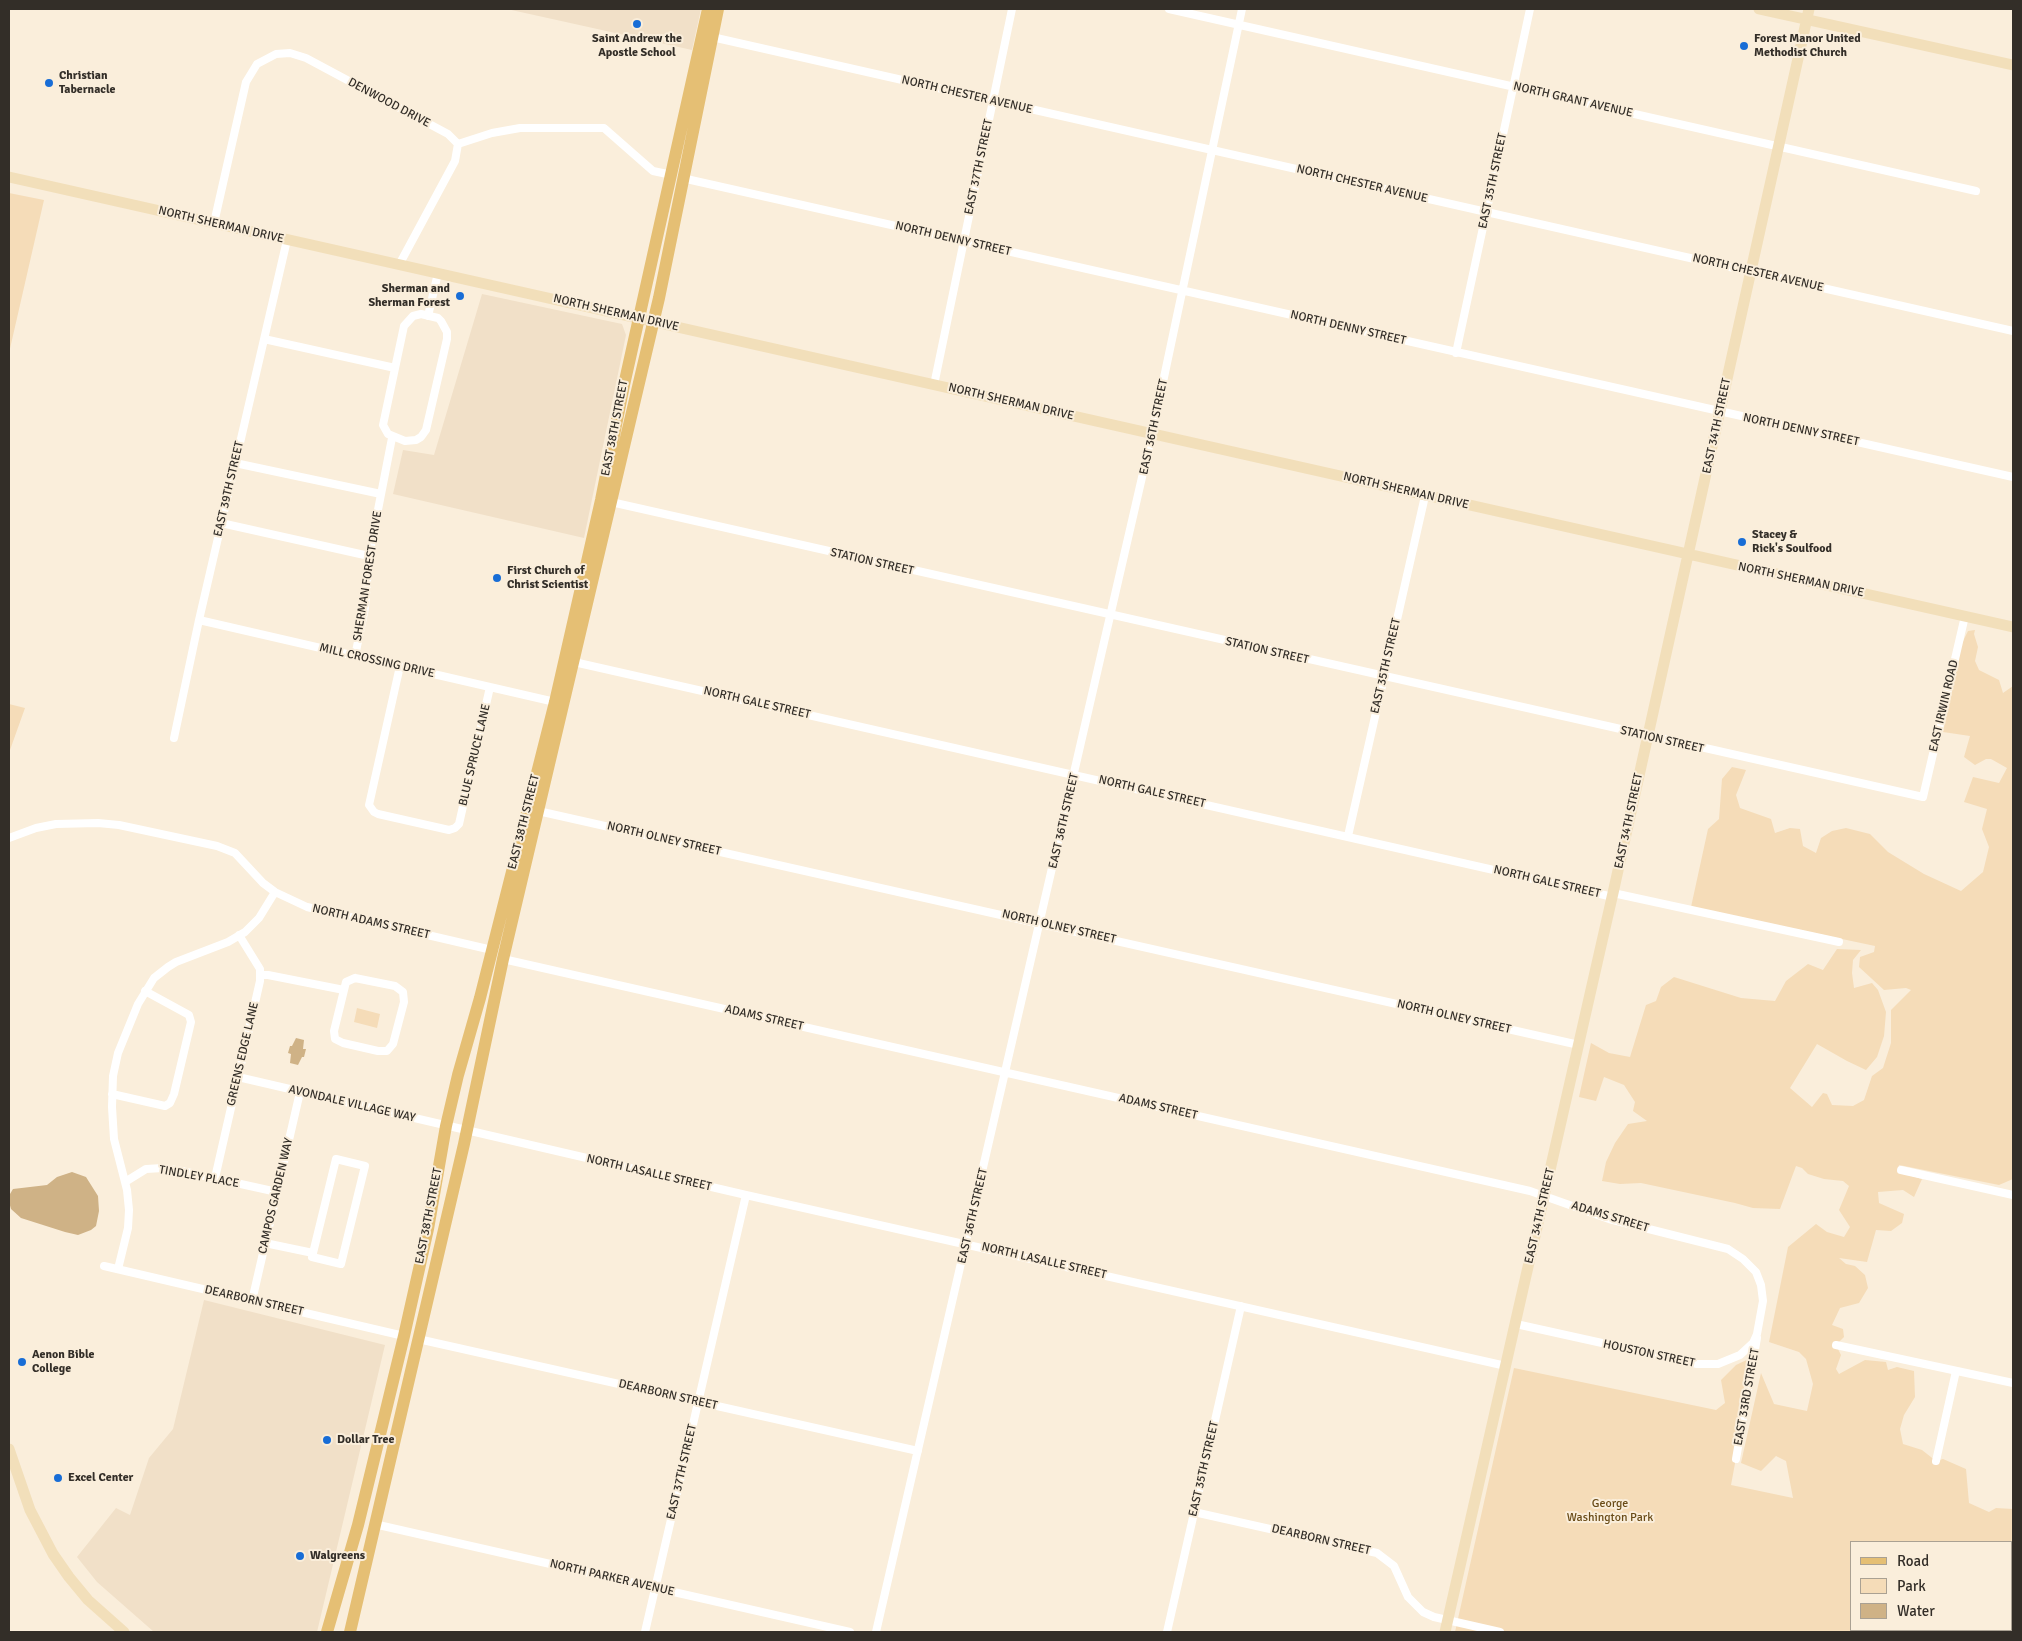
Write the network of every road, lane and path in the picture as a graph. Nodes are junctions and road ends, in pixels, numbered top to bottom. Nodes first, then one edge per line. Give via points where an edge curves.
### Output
1 (708, 9) edge
2 (718, 9) edge
3 (1012, 9) edge
4 (1169, 9) edge
5 (1242, 9) edge
6 (1530, 9) edge
7 (1759, 9) edge
8 (1808, 14) edge
9 (1239, 24) junction
10 (712, 37) junction
11 (2013, 65) edge
12 (1514, 87) junction
13 (993, 101) junction
14 (458, 144) junction
15 (1778, 146) junction
16 (1213, 150) junction
17 (677, 176) junction
18 (9, 177) edge
19 (1976, 191) dead end
20 (1486, 212) junction
21 (214, 223) junction
22 (287, 240) junction
23 (963, 241) junction
24 (399, 265) junction
25 (1750, 272) junction
26 (438, 273) junction
27 (1183, 291) junction
28 (428, 316) junction
29 (640, 318) junction
30 (654, 321) junction
31 (2013, 331) edge
32 (264, 338) junction
33 (1456, 353) junction
34 (395, 368) junction
35 (934, 385) junction
36 (1720, 412) junction
37 (1152, 434) junction
38 (392, 438) junction
39 (235, 463) junction
40 (2013, 477) edge
41 (381, 494) junction
42 (1425, 496) junction
43 (611, 502) junction
44 (221, 523) junction
45 (1689, 555) junction
46 (369, 556) junction
47 (1111, 616) junction
48 (1965, 616) junction
49 (199, 620) junction
50 (2013, 627) edge
51 (354, 656) junction
52 (574, 662) junction
53 (400, 666) junction
54 (1384, 677) junction
55 (490, 687) junction
56 (555, 702) junction
57 (1648, 736) junction
58 (174, 738) dead end
59 (1075, 774) junction
60 (1924, 797) joint
61 (538, 810) junction
62 (1348, 836) junction
63 (9, 838) edge
64 (275, 892) junction
65 (1613, 895) junction
66 (1040, 923) junction
67 (239, 936) junction
68 (1839, 942) dead end
69 (492, 950) junction
70 (503, 959) junction
71 (261, 975) junction
72 (344, 990) junction
73 (145, 991) junction
74 (1579, 1045) junction
75 (1006, 1073) junction
76 (238, 1077) junction
77 (300, 1092) junction
78 (112, 1094) junction
79 (446, 1126) junction
80 (466, 1131) junction
81 (1901, 1170) dead end
82 (215, 1178) junction
83 (125, 1182) junction
84 (277, 1192) junction
85 (746, 1195) junction
86 (2013, 1195) edge
87 (1544, 1196) junction
88 (265, 1243) junction
89 (966, 1243) junction
90 (313, 1253) junction
91 (104, 1266) dead end
92 (118, 1270) junction
93 (252, 1301) junction
94 (1242, 1306) junction
95 (1761, 1319) joint
96 (1516, 1324) junction
97 (1757, 1334) junction
98 (404, 1336) junction
99 (418, 1339) junction
100 (1836, 1345) dead end
101 (1506, 1366) junction
102 (1956, 1371) junction
103 (2013, 1383) edge
104 (698, 1402) junction
105 (9, 1449) edge
106 (918, 1451) junction
107 (1736, 1459) dead end
108 (1936, 1461) dead end
109 (1194, 1512) junction
110 (374, 1524) junction
111 (655, 1588) junction
112 (1448, 1620) junction
113 (124, 1632) edge
114 (327, 1632) edge
115 (350, 1632) edge
116 (645, 1632) edge
117 (850, 1632) edge
118 (876, 1632) edge
119 (1167, 1632) edge
120 (1446, 1632) edge
121 (1500, 1632) edge

1 - 17 main road, EAST 38TH STREET
2 - 10 main road, EAST 38TH STREET
3 - 13 street, EAST 37TH STREET
4 - 9 street, NORTH GRANT AVENUE
5 - 9 street, EAST 36TH STREET
6 - 12 street, EAST 35TH STREET
7 - 8 main road
8 - 11 main road
8 - 15 main road, EAST 34TH STREET
9 - 12 street, NORTH GRANT AVENUE
9 - 16 street, EAST 36TH STREET
10 - 13 street, NORTH CHESTER AVENUE
10 - 17 main road, EAST 38TH STREET
12 - 15 street, NORTH GRANT AVENUE
12 - 20 street, EAST 35TH STREET
13 - 16 street, NORTH CHESTER AVENUE
13 - 23 street, EAST 37TH STREET
14 - 17 street via 520,128 604,128 653,170
14 - 21 street, DENWOOD DRIVE via 448,134 306,58 290,53 276,54 258,64 246,82
14 - 24 street via 455,161
15 - 19 street, NORTH GRANT AVENUE
15 - 25 main road, EAST 34TH STREET
16 - 20 street, NORTH CHESTER AVENUE
16 - 27 street, EAST 36TH STREET
17 - 23 street, NORTH DENNY STREET
17 - 29 main road, EAST 38TH STREET
17 - 30 main road, EAST 38TH STREET
18 - 21 main road, NORTH SHERMAN DRIVE
20 - 25 street, NORTH CHESTER AVENUE
20 - 33 street, EAST 35TH STREET
21 - 22 main road, NORTH SHERMAN DRIVE
22 - 24 main road, NORTH SHERMAN DRIVE
22 - 32 street, EAST 39TH STREET
23 - 27 street, NORTH DENNY STREET
23 - 35 street, EAST 37TH STREET
24 - 26 main road, NORTH SHERMAN DRIVE
25 - 31 street, NORTH CHESTER AVENUE
25 - 36 main road, EAST 34TH STREET
26 - 28 street
26 - 29 main road, NORTH SHERMAN DRIVE
27 - 33 street, NORTH DENNY STREET
27 - 37 street, EAST 36TH STREET
28 - 34 street, SHERMAN FOREST DRIVE via 417,314 404,326
28 - 38 street via 441,321 447,332 426,430 416,440
29 - 30 main road, NORTH SHERMAN DRIVE
29 - 56 main road, EAST 38TH STREET
30 - 35 main road, NORTH SHERMAN DRIVE
30 - 43 main road, EAST 38TH STREET
32 - 34 street
32 - 39 street, EAST 39TH STREET
33 - 36 street, NORTH DENNY STREET
34 - 38 street, SHERMAN FOREST DRIVE via 383,425
35 - 37 main road, NORTH SHERMAN DRIVE
36 - 40 street, NORTH DENNY STREET
36 - 45 main road, EAST 34TH STREET
37 - 42 main road, NORTH SHERMAN DRIVE
37 - 47 street, EAST 36TH STREET
38 - 41 street, SHERMAN FOREST DRIVE
39 - 41 street
39 - 44 street, EAST 39TH STREET
41 - 46 street, SHERMAN FOREST DRIVE
42 - 45 main road, NORTH SHERMAN DRIVE
42 - 54 street, EAST 35TH STREET
43 - 47 street, STATION STREET
43 - 52 main road, EAST 38TH STREET
44 - 46 street
44 - 49 street, EAST 39TH STREET
45 - 48 main road, NORTH SHERMAN DRIVE
45 - 57 main road, EAST 34TH STREET
46 - 51 street, SHERMAN FOREST DRIVE via 365,608
47 - 54 street, STATION STREET
47 - 59 street, EAST 36TH STREET
48 - 50 main road, NORTH SHERMAN DRIVE
48 - 60 street, EAST IRWIN ROAD
49 - 51 street, MILL CROSSING DRIVE
49 - 58 street, EAST 39TH STREET
51 - 53 street, MILL CROSSING DRIVE
52 - 59 street, NORTH GALE STREET
52 - 61 main road, EAST 38TH STREET
53 - 55 street, MILL CROSSING DRIVE
53 - 55 street, BLUE SPRUCE LANE via 370,802 378,814 449,830 459,824
54 - 57 street, STATION STREET
54 - 62 street, EAST 35TH STREET
55 - 56 street, MILL CROSSING DRIVE
56 - 69 main road, EAST 38TH STREET
57 - 60 street, STATION STREET
57 - 65 main road, EAST 34TH STREET
59 - 62 street, NORTH GALE STREET
59 - 66 street, EAST 36TH STREET
61 - 66 street, NORTH OLNEY STREET
61 - 70 main road, EAST 38TH STREET
62 - 65 street, NORTH GALE STREET
63 - 64 street, NORTH ADAMS STREET via 44,826 77,822 152,832 217,846 236,854
64 - 67 street via 256,922
64 - 69 street, NORTH ADAMS STREET via 326,913
65 - 68 street, NORTH GALE STREET
65 - 74 main road, EAST 34TH STREET
66 - 74 street, NORTH OLNEY STREET
66 - 75 street, EAST 36TH STREET
67 - 71 street via 258,963
67 - 73 street via 176,962 160,972
69 - 79 main road, EAST 38TH STREET
70 - 75 street, ADAMS STREET
70 - 80 main road, EAST 38TH STREET
71 - 72 street
71 - 76 street, GREENS EDGE LANE
72 - 72 street via 335,1039 388,1051 404,1002 403,992 395,986 355,978 346,982
73 - 78 street via 118,1053
73 - 78 street via 189,1015 191,1022 174,1094 170,1104 165,1106
74 - 87 main road, EAST 34TH STREET
75 - 87 street, ADAMS STREET
75 - 89 street, EAST 36TH STREET
76 - 77 street, AVONDALE VILLAGE WAY
76 - 82 street, GREENS EDGE LANE
77 - 79 street, AVONDALE VILLAGE WAY
77 - 84 street, CAMPOS GARDEN WAY
78 - 83 street via 114,1139
79 - 80 street, AVONDALE VILLAGE WAY
79 - 98 main road, EAST 38TH STREET via 428,1229
80 - 85 street, NORTH LASALLE STREET
80 - 99 main road, EAST 38TH STREET
81 - 86 street
82 - 83 street, TINDLEY PLACE via 154,1168 146,1169
82 - 84 street, TINDLEY PLACE
83 - 92 street via 129,1219
84 - 88 street, CAMPOS GARDEN WAY
85 - 89 street, NORTH LASALLE STREET
85 - 104 street, EAST 37TH STREET
87 - 95 street, ADAMS STREET via 1609,1219 1728,1249 1756,1272 1763,1301
87 - 96 main road, EAST 34TH STREET
88 - 90 street
88 - 93 street, CAMPOS GARDEN WAY
89 - 94 street, NORTH LASALLE STREET
89 - 106 street, EAST 36TH STREET
90 - 90 street via 336,1159 365,1166 341,1264 312,1257
91 - 92 street, DEARBORN STREET
92 - 93 street, DEARBORN STREET
93 - 98 street, DEARBORN STREET
94 - 101 street, NORTH LASALLE STREET
94 - 109 street, EAST 35TH STREET
95 - 97 street, HOUSTON STREET
96 - 97 street, HOUSTON STREET via 1704,1365 1718,1364 1740,1355 1753,1343
96 - 101 main road, EAST 34TH STREET
97 - 107 street, EAST 33RD STREET
98 - 114 main road, EAST 38TH STREET via 358,1524
99 - 104 street, DEARBORN STREET
99 - 110 main road, EAST 38TH STREET
100 - 102 street
101 - 112 main road, EAST 34TH STREET
102 - 103 street
102 - 108 street
104 - 106 street, DEARBORN STREET
104 - 111 street, EAST 37TH STREET
105 - 113 main road via 30,1510 53,1554 88,1600
106 - 118 street, EAST 36TH STREET
109 - 112 street, DEARBORN STREET via 1377,1553 1394,1566 1416,1607 1430,1616
109 - 119 street, EAST 35TH STREET
110 - 111 street, NORTH PARKER AVENUE
110 - 115 main road, EAST 38TH STREET
111 - 116 street, EAST 37TH STREET
111 - 117 street, NORTH PARKER AVENUE
112 - 120 main road, EAST 34TH STREET
112 - 121 street, DEARBORN STREET

